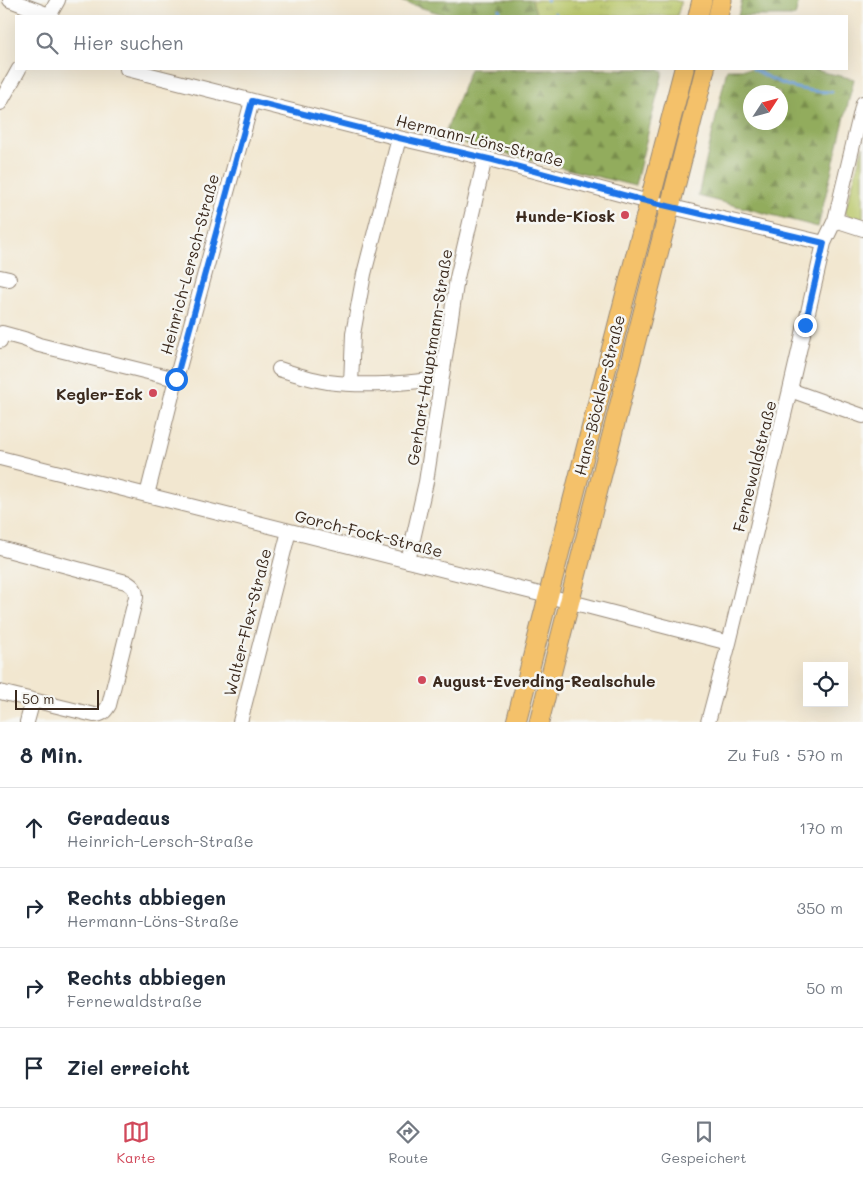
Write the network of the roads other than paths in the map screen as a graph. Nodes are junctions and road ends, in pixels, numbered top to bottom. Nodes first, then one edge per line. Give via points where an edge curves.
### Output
1 (10, 0) edge
2 (58, 0) edge
3 (702, 0) edge
4 (722, 0) edge
5 (47, 15) edge
6 (50, 15) edge
7 (698, 15) edge
8 (718, 15) edge
9 (19, 70) edge
10 (131, 70) edge
11 (684, 70) edge
12 (705, 70) edge
13 (252, 101) junction
14 (0, 103) edge
15 (863, 103) edge
16 (399, 138) junction
17 (485, 158) junction
18 (650, 202) junction
19 (670, 206) junction
20 (835, 220) junction
21 (863, 229) edge
22 (824, 243) junction
23 (0, 340) edge
24 (279, 369) dead end
25 (176, 379) junction
26 (441, 380) junction
27 (351, 384) junction
28 (790, 390) junction
29 (863, 416) edge
30 (0, 458) edge
31 (147, 495) junction
32 (289, 531) junction
33 (0, 548) edge
34 (408, 561) junction
35 (548, 596) junction
36 (569, 602) junction
37 (729, 643) junction
38 (0, 692) edge
39 (33, 700) junction
40 (27, 722) edge
41 (240, 722) edge
42 (516, 722) edge
43 (539, 722) edge
44 (708, 722) edge

1 - 5 street
2 - 6 street
3 - 7 main road
4 - 8 main road
9 - 14 street
10 - 13 street, Hermann-Löns-Straße
11 - 18 main road, Hans-Böckler-Straße
12 - 19 main road, Hans-Böckler-Straße
13 - 16 street, Hermann-Löns-Straße
13 - 25 street, Heinrich-Lersch-Straße
15 - 20 street, Fernewaldstraße
16 - 17 street, Hermann-Löns-Straße
16 - 27 street via 364,274 353,334
17 - 18 street, Hermann-Löns-Straße
17 - 26 street, Gerhart-Hauptmann-Straße via 457,278
18 - 19 street, Hermann-Löns-Straße
18 - 35 main road, Hans-Böckler-Straße
19 - 22 street, Hermann-Löns-Straße
19 - 36 main road, Hans-Böckler-Straße
20 - 21 street
20 - 22 street, Fernewaldstraße
22 - 28 street, Fernewaldstraße
23 - 25 street via 2,334
24 - 27 street via 326,382
25 - 31 street, Heinrich-Lersch-Straße
26 - 27 street
26 - 34 street, Gerhart-Hauptmann-Straße via 426,482
28 - 29 street
28 - 37 street, Fernewaldstraße
30 - 31 street, Gorch-Fock-Straße
31 - 32 street, Gorch-Fock-Straße
32 - 34 street, Gorch-Fock-Straße
32 - 41 street, Walter-Flex-Straße
33 - 39 street via 126,582 136,591 106,711 94,715
34 - 35 street, Gorch-Fock-Straße
35 - 36 street, Gorch-Fock-Straße
35 - 42 main road, Hans-Böckler-Straße
36 - 37 street, Gorch-Fock-Straße
36 - 43 main road, Hans-Böckler-Straße
37 - 44 street, Fernewaldstraße
38 - 39 street
39 - 40 street

